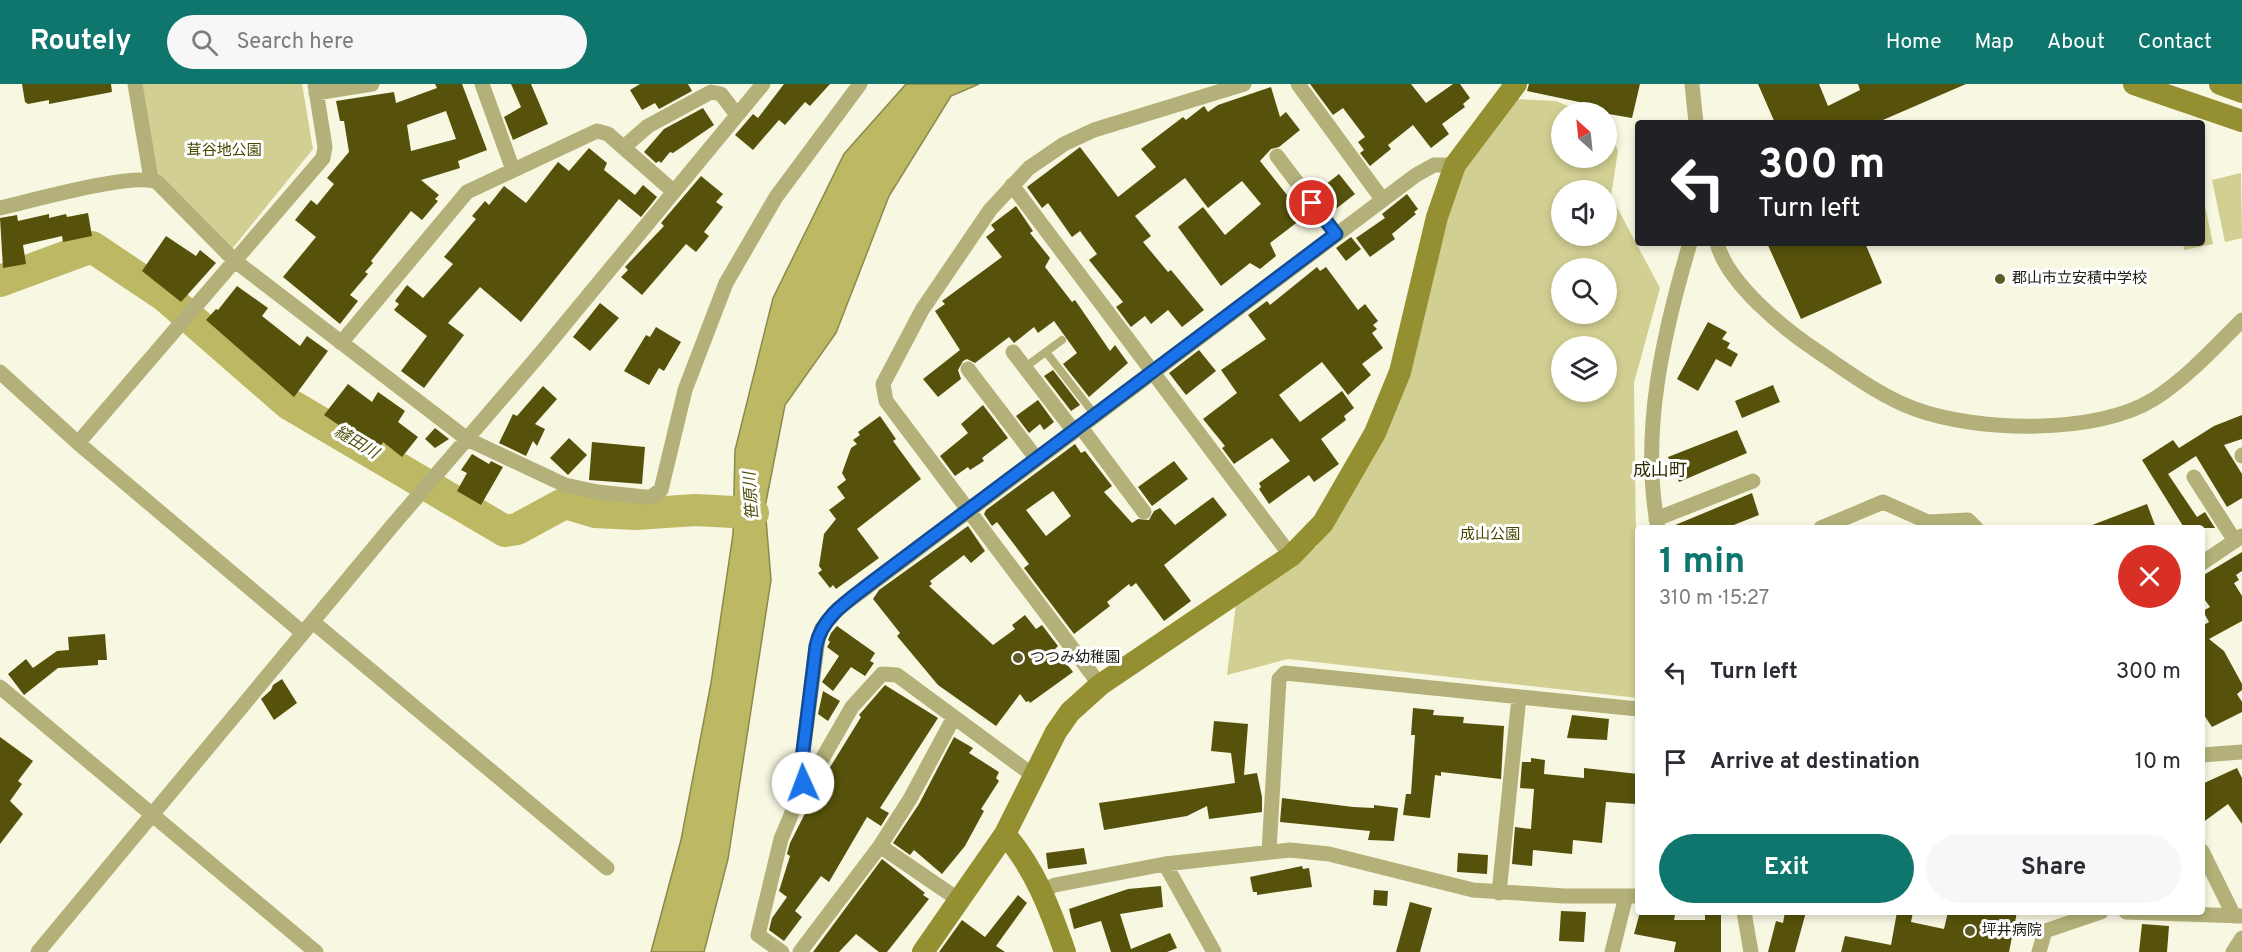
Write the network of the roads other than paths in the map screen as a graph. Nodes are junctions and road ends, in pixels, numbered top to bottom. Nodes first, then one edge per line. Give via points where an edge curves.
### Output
1 (135, 84) edge
2 (372, 84) edge
3 (482, 84) edge
4 (763, 84) edge
5 (1244, 84) edge
6 (1298, 84) edge
7 (1516, 84) edge
8 (1692, 84) edge
9 (2133, 84) edge
10 (2220, 84) edge
11 (852, 87) edge
12 (316, 89) edge
13 (2242, 92) edge
14 (737, 115) junction
15 (1696, 120) edge
16 (2242, 121) edge
17 (624, 147) junction
18 (1277, 156) dead end
19 (1455, 165) junction
20 (513, 170) junction
21 (151, 179) junction
22 (1012, 185) junction
23 (673, 190) junction
24 (1382, 200) junction
25 (0, 208) edge
26 (1336, 234) junction
27 (1689, 246) edge
28 (1718, 246) edge
29 (236, 261) junction
30 (2242, 320) edge
31 (1062, 340) dead end
32 (341, 343) junction
33 (1013, 352) dead end
34 (1046, 352) junction
35 (1032, 362) dead end
36 (968, 369) dead end
37 (0, 372) edge
38 (1153, 372) junction
39 (1095, 415) junction
40 (1076, 428) junction
41 (467, 439) junction
42 (78, 443) junction
43 (1036, 458) junction
44 (2194, 477) dead end
45 (1753, 481) dead end
46 (968, 510) junction
47 (1144, 512) dead end
48 (1657, 523) edge
49 (1828, 525) edge
50 (1973, 525) edge
51 (2239, 538) edge
52 (1291, 556) junction
53 (2205, 561) edge
54 (308, 628) junction
55 (1100, 685) junction
56 (0, 687) edge
57 (1519, 697) junction
58 (1635, 709) edge
59 (954, 717) junction
60 (2242, 752) edge
61 (2205, 754) edge
62 (1034, 776) junction
63 (805, 785) junction
64 (152, 816) junction
65 (1005, 834) junction
66 (880, 846) junction
67 (1269, 851) junction
68 (2205, 856) edge
69 (1165, 864) junction
70 (607, 868) dead end
71 (1042, 891) junction
72 (1499, 893) junction
73 (1632, 896) edge
74 (959, 900) junction
75 (1745, 915) edge
76 (2092, 915) edge
77 (2205, 915) edge
78 (2238, 916) edge
79 (2242, 938) edge
80 (38, 952) edge
81 (316, 952) edge
82 (782, 952) edge
83 (800, 952) edge
84 (923, 952) edge
85 (1065, 952) edge
86 (1214, 952) edge
87 (1612, 952) edge
88 (1751, 952) edge
89 (2039, 952) edge
90 (2233, 952) edge

1 - 21 street
2 - 12 street
3 - 20 street
4 - 14 street
5 - 22 street via 1094,130 1048,154
6 - 24 street
7 - 19 street
8 - 15 street
9 - 16 street
10 - 13 street
11 - 41 street via 776,197 726,283 685,390 661,490 644,496 565,485
12 - 29 street via 325,147 323,158
14 - 17 street via 721,94 711,92 648,126
14 - 23 street
17 - 20 street via 608,134 597,131
17 - 23 street
18 - 26 street
19 - 24 street via 1426,168
19 - 52 street via 1441,203 1400,372 1389,400 1375,433 1323,523
20 - 32 street via 464,195
21 - 25 street
21 - 29 street
22 - 38 street
22 - 46 street via 990,210 921,310 883,384 886,401
23 - 41 street
24 - 26 street
26 - 38 street
27 - 48 street via 1659,375 1651,428
28 - 30 street via 1721,257 1751,295 1796,337 1854,376 1914,409 2011,428 2089,420 2131,410 2154,399 2185,374
29 - 32 street
29 - 42 street
31 - 34 lane
32 - 41 street
33 - 40 street
34 - 35 lane
34 - 39 lane
36 - 43 street
37 - 42 street
38 - 39 street
38 - 52 street
39 - 40 street
40 - 43 street
40 - 47 street
41 - 54 street
42 - 54 street
43 - 46 street
44 - 51 street
45 - 48 street
46 - 55 street
46 - 63 street via 838,609 822,628 805,725 801,767
49 - 50 street via 1883,502 1928,522 1968,520
51 - 53 street
52 - 55 street
54 - 64 street
54 - 70 street
55 - 62 street via 1070,712
56 - 64 street
57 - 58 street
57 - 67 street via 1294,672 1282,674
57 - 72 street
59 - 62 street
59 - 63 street via 897,675 885,673 858,699
59 - 66 street
60 - 61 street
62 - 65 street
63 - 82 street via 781,839 758,935
64 - 80 street
64 - 81 street
65 - 71 street
65 - 74 street
66 - 74 street
66 - 83 street
67 - 69 street
67 - 72 street via 1329,854 1459,888
68 - 78 street
69 - 71 street via 1055,885
69 - 86 street
71 - 85 street
72 - 73 street
73 - 87 street
74 - 84 street
75 - 88 street
76 - 89 street via 2045,931
77 - 78 street
79 - 90 street

